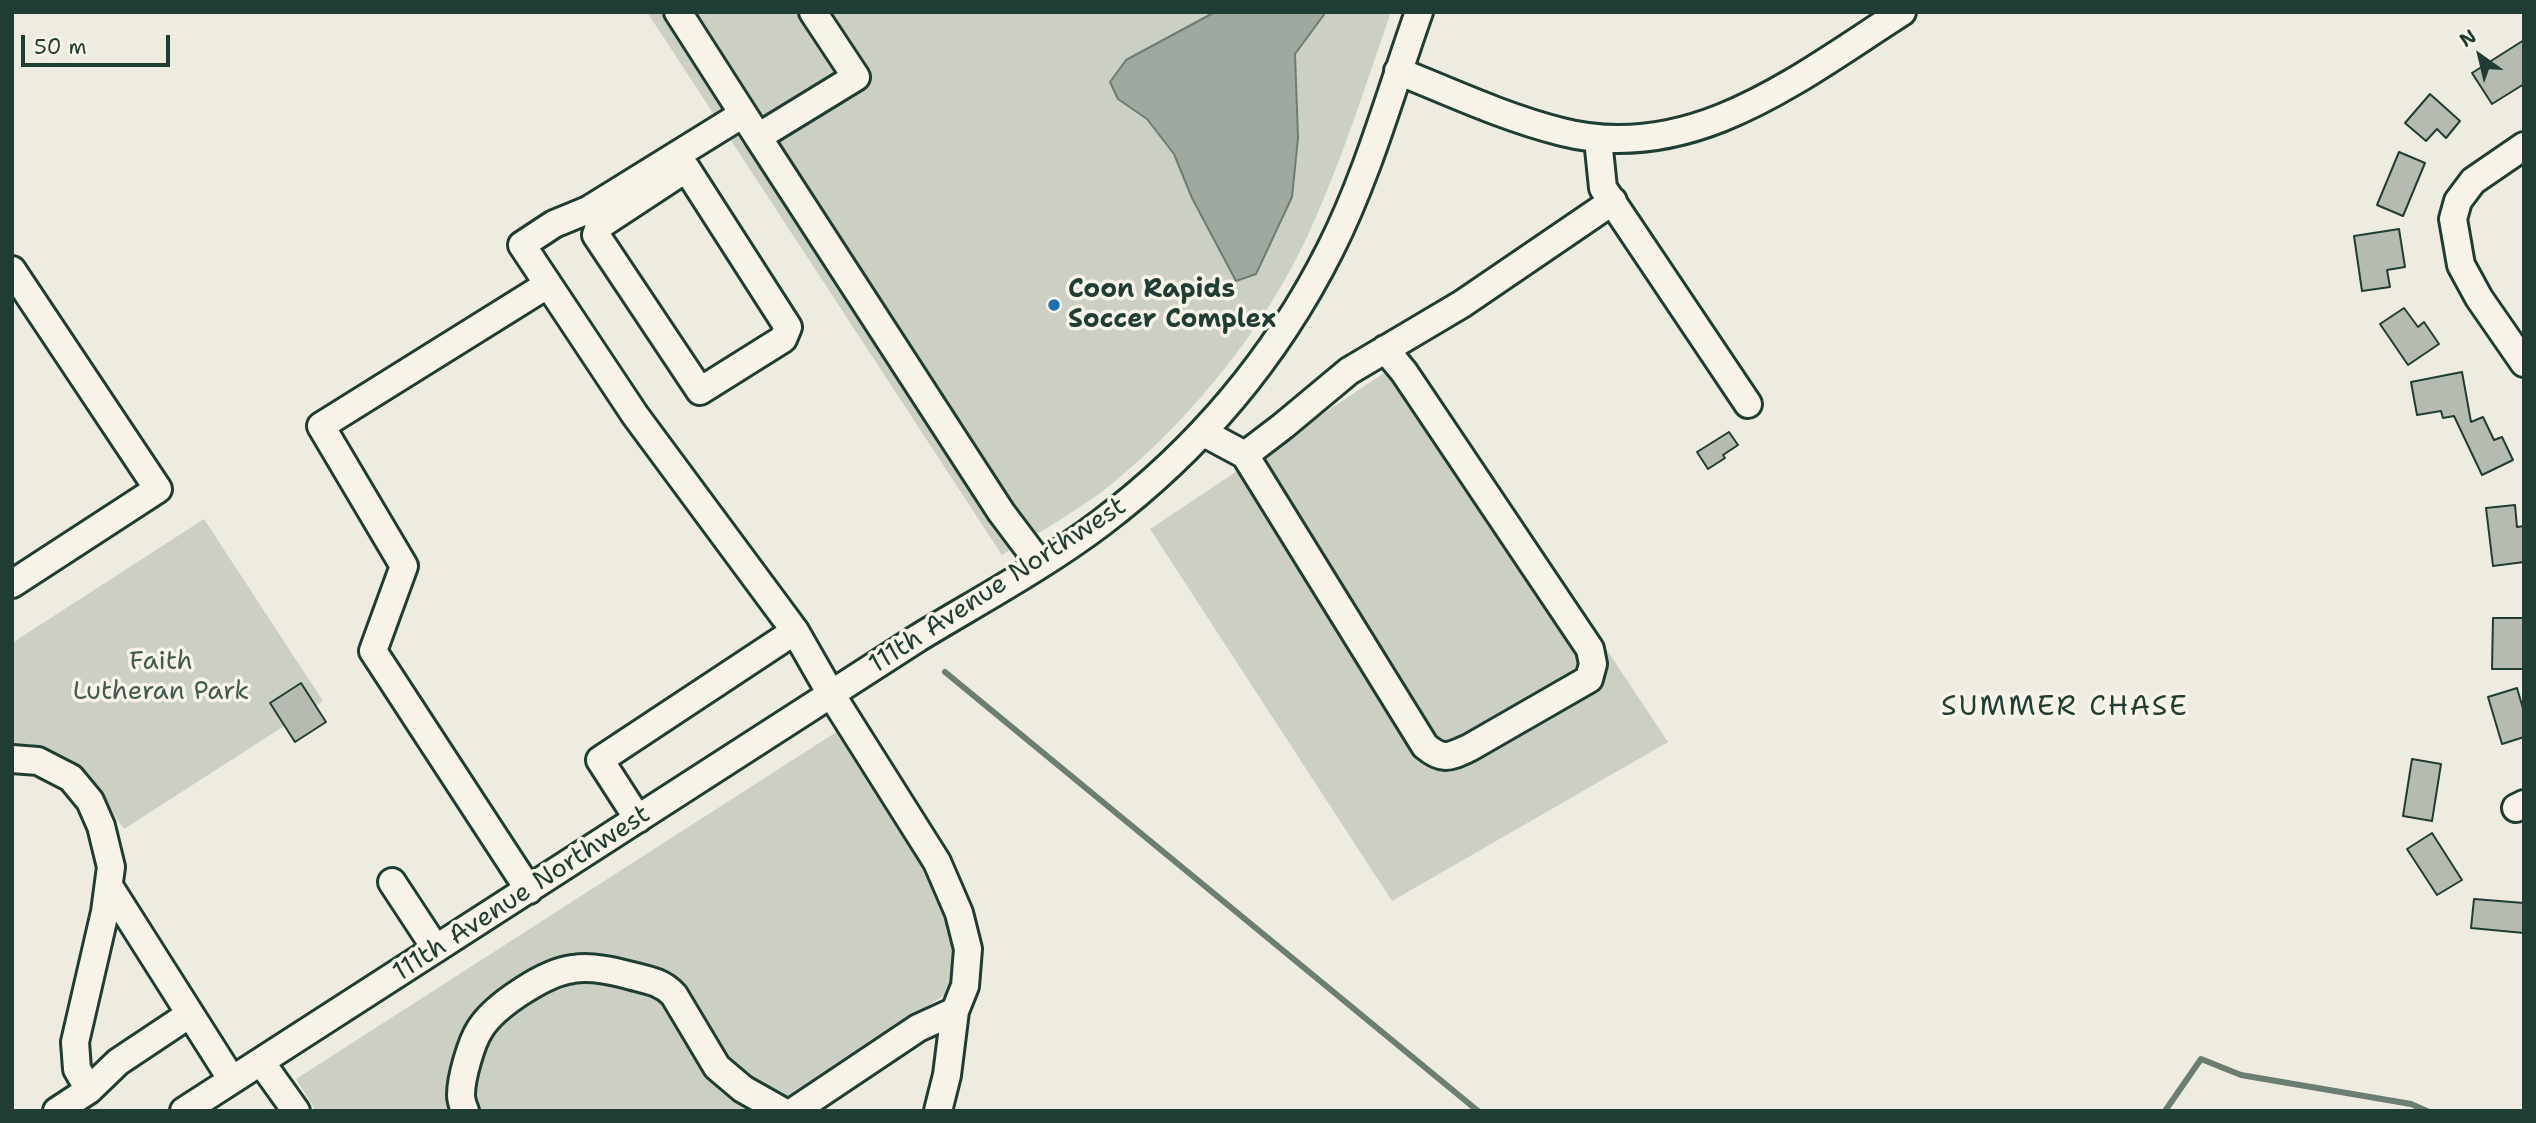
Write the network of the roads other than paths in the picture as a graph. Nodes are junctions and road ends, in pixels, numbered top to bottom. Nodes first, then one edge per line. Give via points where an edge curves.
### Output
1 (678, 12) edge
2 (813, 12) edge
3 (1419, 12) edge
4 (1902, 12) edge
5 (1398, 71) junction
6 (743, 114) junction
7 (715, 130) junction
8 (758, 137) junction
9 (1598, 139) junction
10 (2524, 146) edge
11 (687, 168) junction
12 (1613, 201) junction
13 (12, 270) edge
14 (547, 285) junction
15 (1385, 349) junction
16 (2524, 363) edge
17 (1748, 404) dead end
18 (1204, 433) junction
19 (1245, 455) junction
20 (1040, 564) junction
21 (12, 584) edge
22 (794, 631) junction
23 (831, 694) junction
24 (12, 760) edge
25 (638, 819) junction
26 (392, 882) dead end
27 (109, 886) junction
28 (529, 890) junction
29 (436, 949) junction
30 (955, 1011) junction
31 (190, 1014) junction
32 (261, 1062) junction
33 (232, 1080) junction
34 (89, 1090) junction
35 (939, 1110) edge
36 (57, 1111) edge
37 (184, 1111) edge
38 (296, 1111) edge
39 (465, 1111) edge
40 (782, 1111) edge
41 (794, 1111) edge

1 - 6 street
2 - 8 street via 856,77
3 - 5 street, 111th Avenue Northwest
4 - 9 street via 1755,105 1707,125 1666,135
5 - 9 street via 1515,118
5 - 18 street, 111th Avenue Northwest via 1331,248 1268,354
6 - 7 street
6 - 8 street
7 - 11 street via 706,156
7 - 14 street via 588,210 554,224 522,245
8 - 20 street via 1001,512
9 - 12 street via 1603,188
10 - 16 street via 2473,181 2458,201 2453,219 2461,265
11 - 11 street via 598,226 596,235 700,391 783,339 788,327
12 - 15 street via 1462,304
12 - 17 street
13 - 21 street via 158,489
14 - 22 street via 635,415
14 - 28 street via 321,426 404,566 373,651
15 - 19 street
15 - 19 street via 1590,649 1593,664 1589,678 1469,748 1449,757 1436,755 1425,746
18 - 19 street
18 - 20 street, 111th Avenue Northwest via 1100,524
20 - 23 street, 111th Avenue Northwest
22 - 23 street
22 - 25 street via 600,760
23 - 25 street, 111th Avenue Northwest
23 - 30 street via 937,862 959,913 968,949 965,986
24 - 27 street via 38,761 71,778 90,802 111,867
25 - 28 street, 111th Avenue Northwest
26 - 29 street
27 - 31 street
27 - 34 street via 75,1042 77,1069
28 - 29 street, 111th Avenue Northwest
29 - 32 street, 111th Avenue Northwest
30 - 35 street
30 - 41 street via 918,1028
31 - 33 street
31 - 34 street via 118,1062
32 - 33 street, 111th Avenue Northwest
32 - 38 street
33 - 37 street, 111th Avenue Northwest
34 - 36 street
39 - 40 street via 461,1096 481,1028 512,998 550,976 590,968 667,987 718,1067 743,1089

